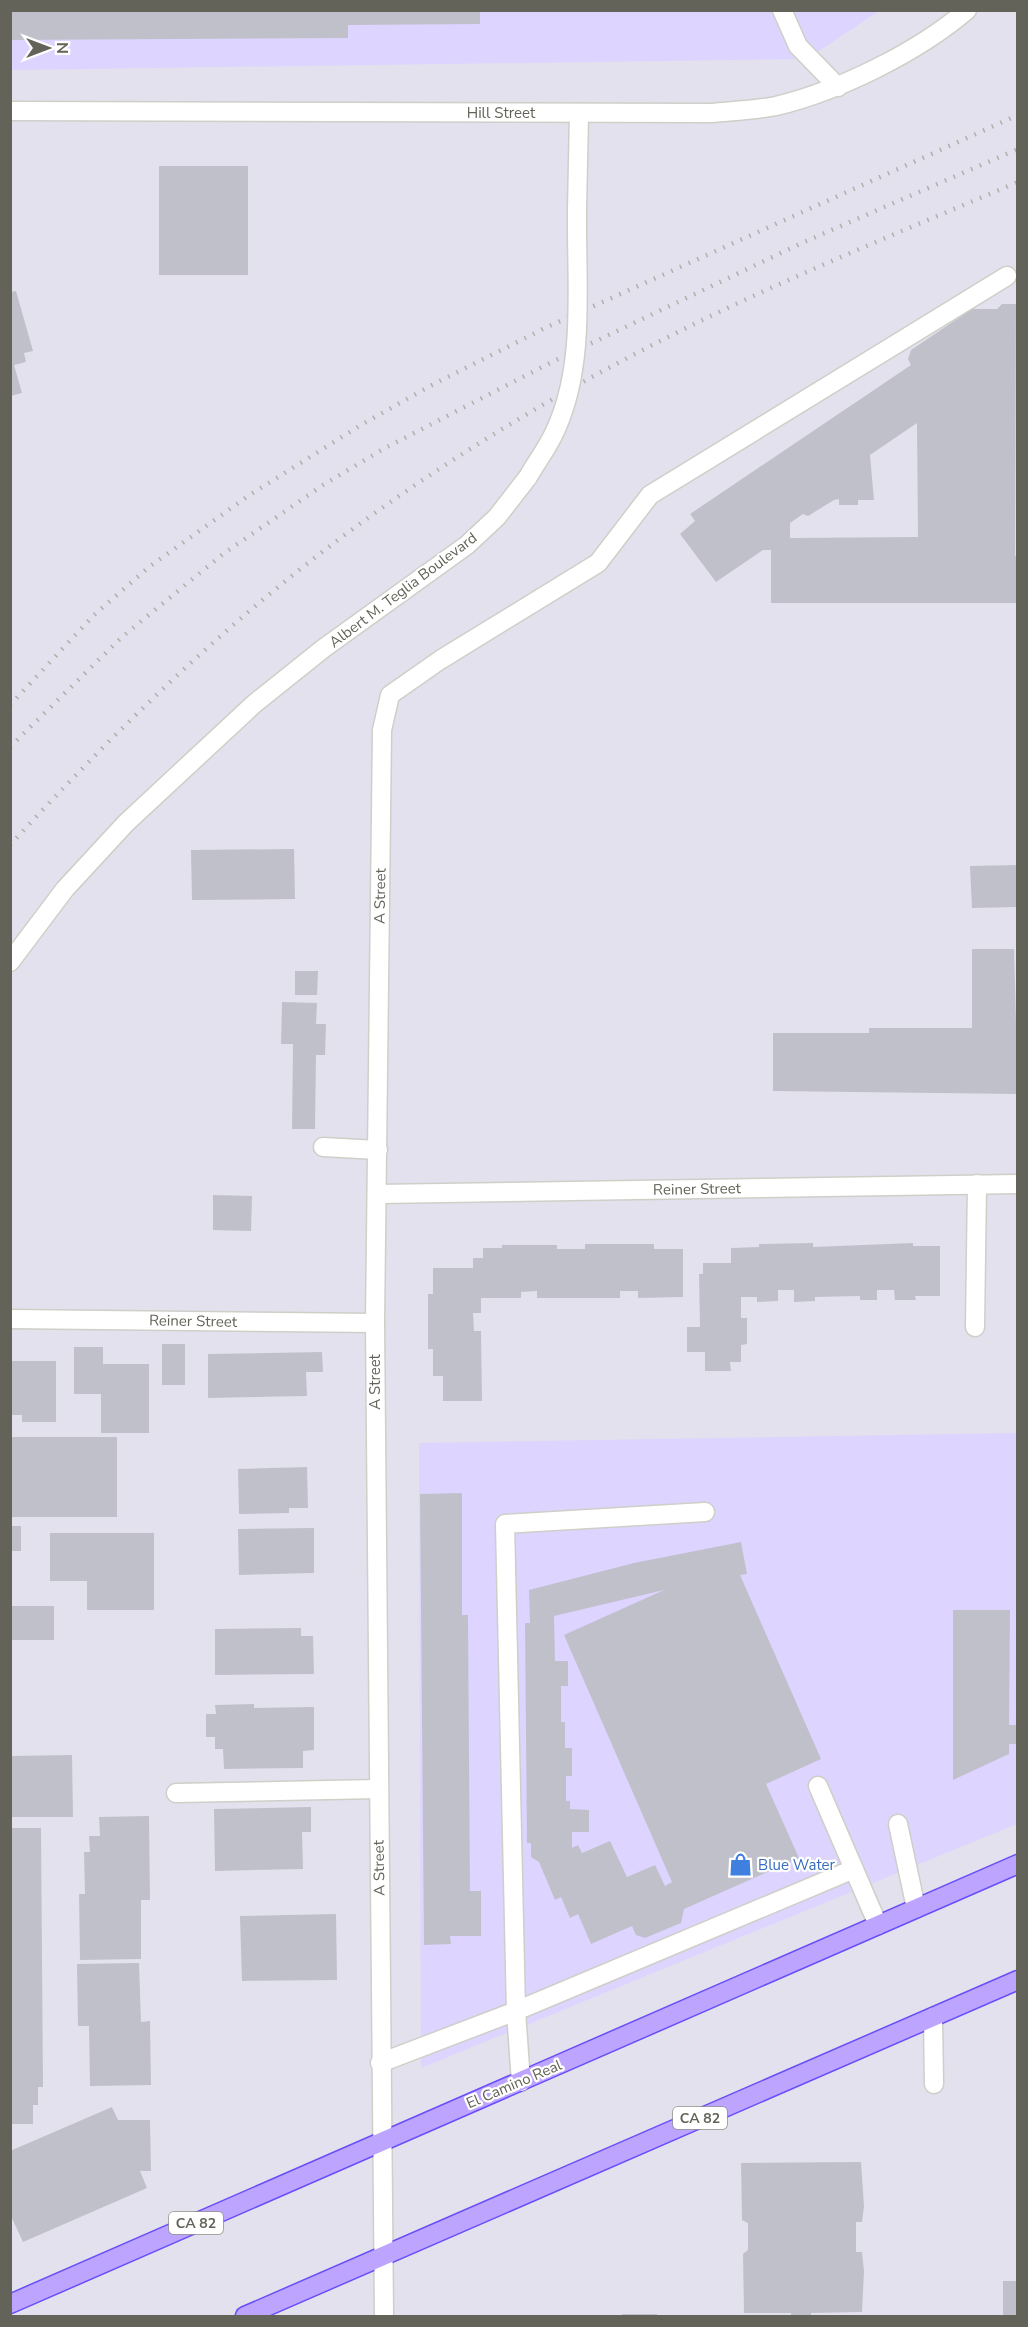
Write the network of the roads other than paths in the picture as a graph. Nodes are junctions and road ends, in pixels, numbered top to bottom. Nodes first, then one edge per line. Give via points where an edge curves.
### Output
1 (782, 10) edge
2 (967, 10) edge
3 (838, 87) junction
4 (10, 111) edge
5 (579, 113) junction
6 (1007, 276) dead end
7 (17, 940) edge
8 (10, 962) edge
9 (323, 1147) dead end
10 (378, 1149) junction
11 (977, 1184) junction
12 (1017, 1184) edge
13 (377, 1194) junction
14 (10, 1319) edge
15 (375, 1323) junction
16 (975, 1328) dead end
17 (705, 1512) dead end
18 (818, 1786) dead end
19 (378, 1789) junction
20 (176, 1793) dead end
21 (898, 1824) dead end
22 (1017, 1864) edge
23 (854, 1869) junction
24 (916, 1908) junction
25 (878, 1925) junction
26 (1017, 1980) edge
27 (516, 2011) junction
28 (933, 2017) junction
29 (380, 2063) junction
30 (521, 2082) junction
31 (934, 2084) dead end
32 (381, 2141) junction
33 (383, 2256) junction
34 (10, 2304) edge
35 (245, 2316) edge
36 (384, 2316) edge

1 - 3 street via 798,46
2 - 3 street, Hill Street via 949,26
3 - 5 street, Hill Street via 775,106 712,113
4 - 5 street, Hill Street
5 - 7 street, Albert M. Teglia Boulevard, bridge via 576,338 570,388 556,429 528,477 497,517 467,545 324,648 246,712 126,823
6 - 10 street, A Street via 650,495 598,563 390,695 382,730
7 - 8 street, Albert M. Teglia Boulevard
9 - 10 street
10 - 13 street, A Street
11 - 12 street, Reiner Street
11 - 13 street, Reiner Street
11 - 16 street
13 - 15 street, A Street
14 - 15 street, Reiner Street
15 - 19 street, A Street
17 - 27 street via 505,1524
18 - 23 street
19 - 20 street
19 - 29 street, A Street
21 - 24 street
22 - 24 main road, El Camino Real / CA 82
23 - 25 street
23 - 27 street
24 - 25 main road, El Camino Real / CA 82
25 - 30 main road, El Camino Real / CA 82
26 - 28 main road, CA 82
27 - 29 street
27 - 30 street
28 - 31 street
28 - 33 main road, CA 82
29 - 32 street, A Street
30 - 32 main road, El Camino Real / CA 82
32 - 33 street, A Street
32 - 34 main road, El Camino Real / CA 82
33 - 35 main road, CA 82
33 - 36 street, A Street

